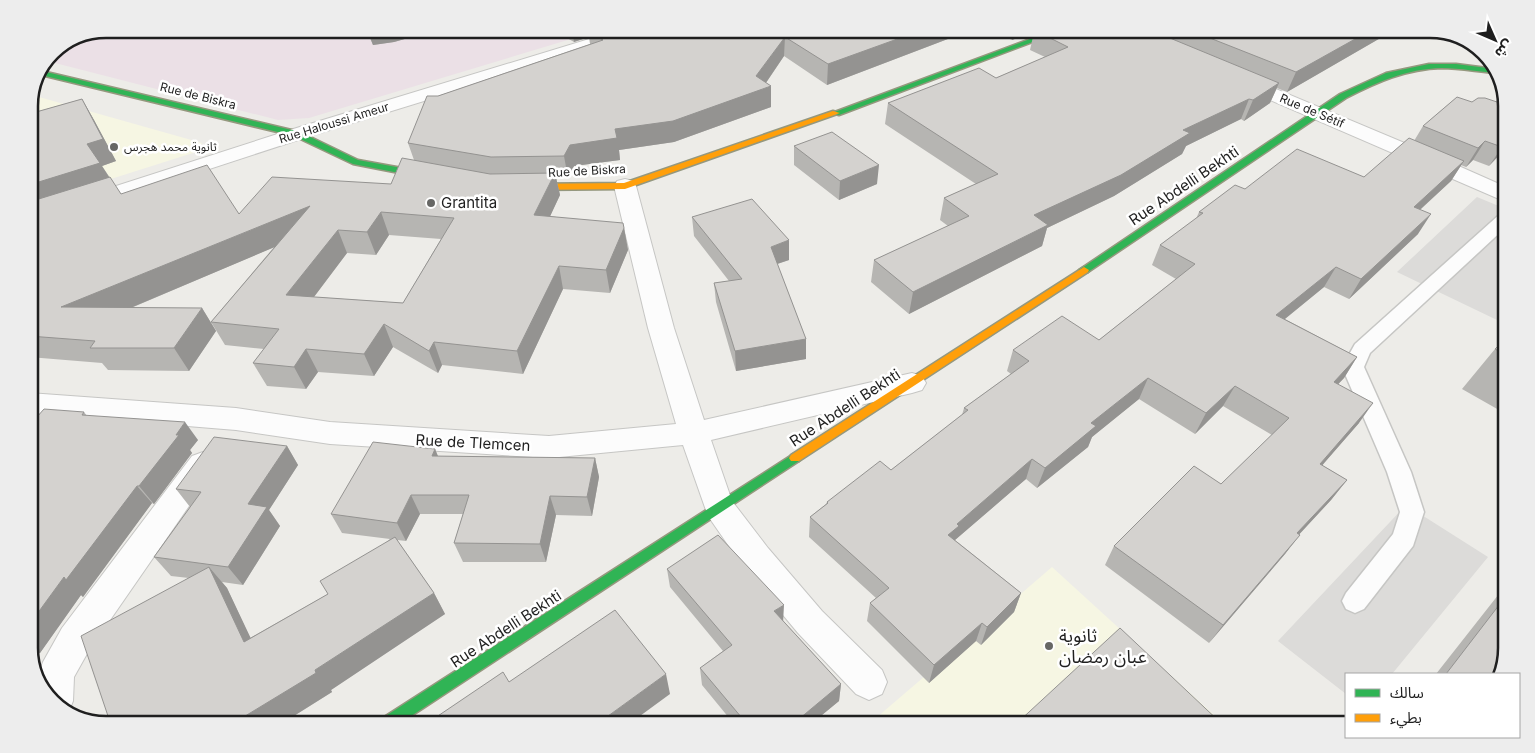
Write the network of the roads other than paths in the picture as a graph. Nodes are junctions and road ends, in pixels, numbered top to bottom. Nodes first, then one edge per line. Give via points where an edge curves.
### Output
1 (588, 38) edge
2 (1039, 38) edge
3 (1487, 70) edge
4 (1223, 73) edge
5 (46, 74) edge
6 (1319, 114) junction
7 (297, 134) junction
8 (449, 180) edge
9 (625, 186) junction
10 (514, 187) edge
11 (1497, 191) edge
12 (38, 218) edge
13 (1497, 226) edge
14 (912, 383) junction
15 (38, 404) edge
16 (236, 419) junction
17 (695, 433) junction
18 (719, 507) junction
19 (1355, 601) dead end
20 (869, 682) dead end
21 (55, 693) edge
22 (398, 716) edge

1 - 7 street, Rue Haloussi Ameur
2 - 9 street, Rue de Biskra via 781,133
3 - 6 street, Rue Abdelli Bekhti via 1432,66 1388,75 1343,96
4 - 6 street, Rue de Sétif
5 - 7 street, Rue de Biskra
6 - 11 street, Rue de Sétif
6 - 14 street, Rue Abdelli Bekhti
7 - 8 street, Rue de Biskra via 356,162
7 - 12 street, Rue Haloussi Ameur
9 - 10 street, Rue de Biskra
9 - 17 street via 661,328
13 - 19 lane via 1362,349 1354,368 1399,472 1412,512 1404,539
14 - 17 street, Rue de Tlemcen
14 - 18 street, Rue Abdelli Bekhti
15 - 16 street, Rue de Tlemcen
16 - 17 street, Rue de Tlemcen via 330,433 549,447
16 - 21 street via 75,640 56,674
17 - 18 street
18 - 20 street via 756,558 810,622
18 - 22 street, Rue Abdelli Bekhti

